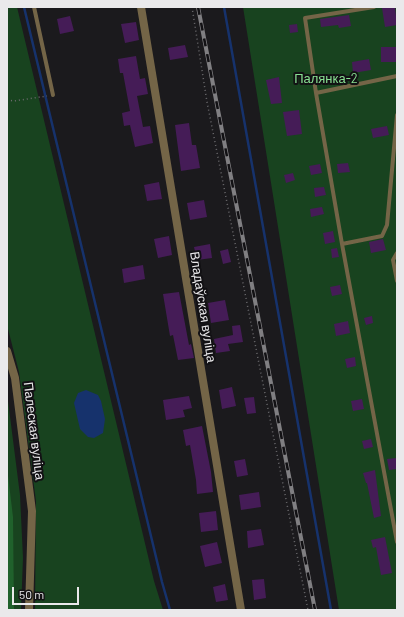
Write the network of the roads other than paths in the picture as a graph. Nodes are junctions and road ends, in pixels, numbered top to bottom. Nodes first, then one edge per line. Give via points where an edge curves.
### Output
1 (34, 7) edge
2 (141, 7) edge
3 (374, 7) edge
4 (397, 76) edge
5 (316, 93) junction
6 (53, 95) road end
7 (397, 115) edge
8 (342, 244) junction
9 (397, 253) edge
10 (397, 281) edge
11 (7, 351) edge
12 (397, 542) edge
13 (29, 610) edge
14 (241, 610) edge

1 - 6 lane
2 - 14 street, Владаўская вуліца
3 - 5 lane via 305,18
4 - 5 lane
5 - 8 lane
7 - 8 lane via 387,225 382,236
8 - 12 lane
9 - 10 lane via 393,260
11 - 13 street, Палеская вуліца via 15,378 32,511

